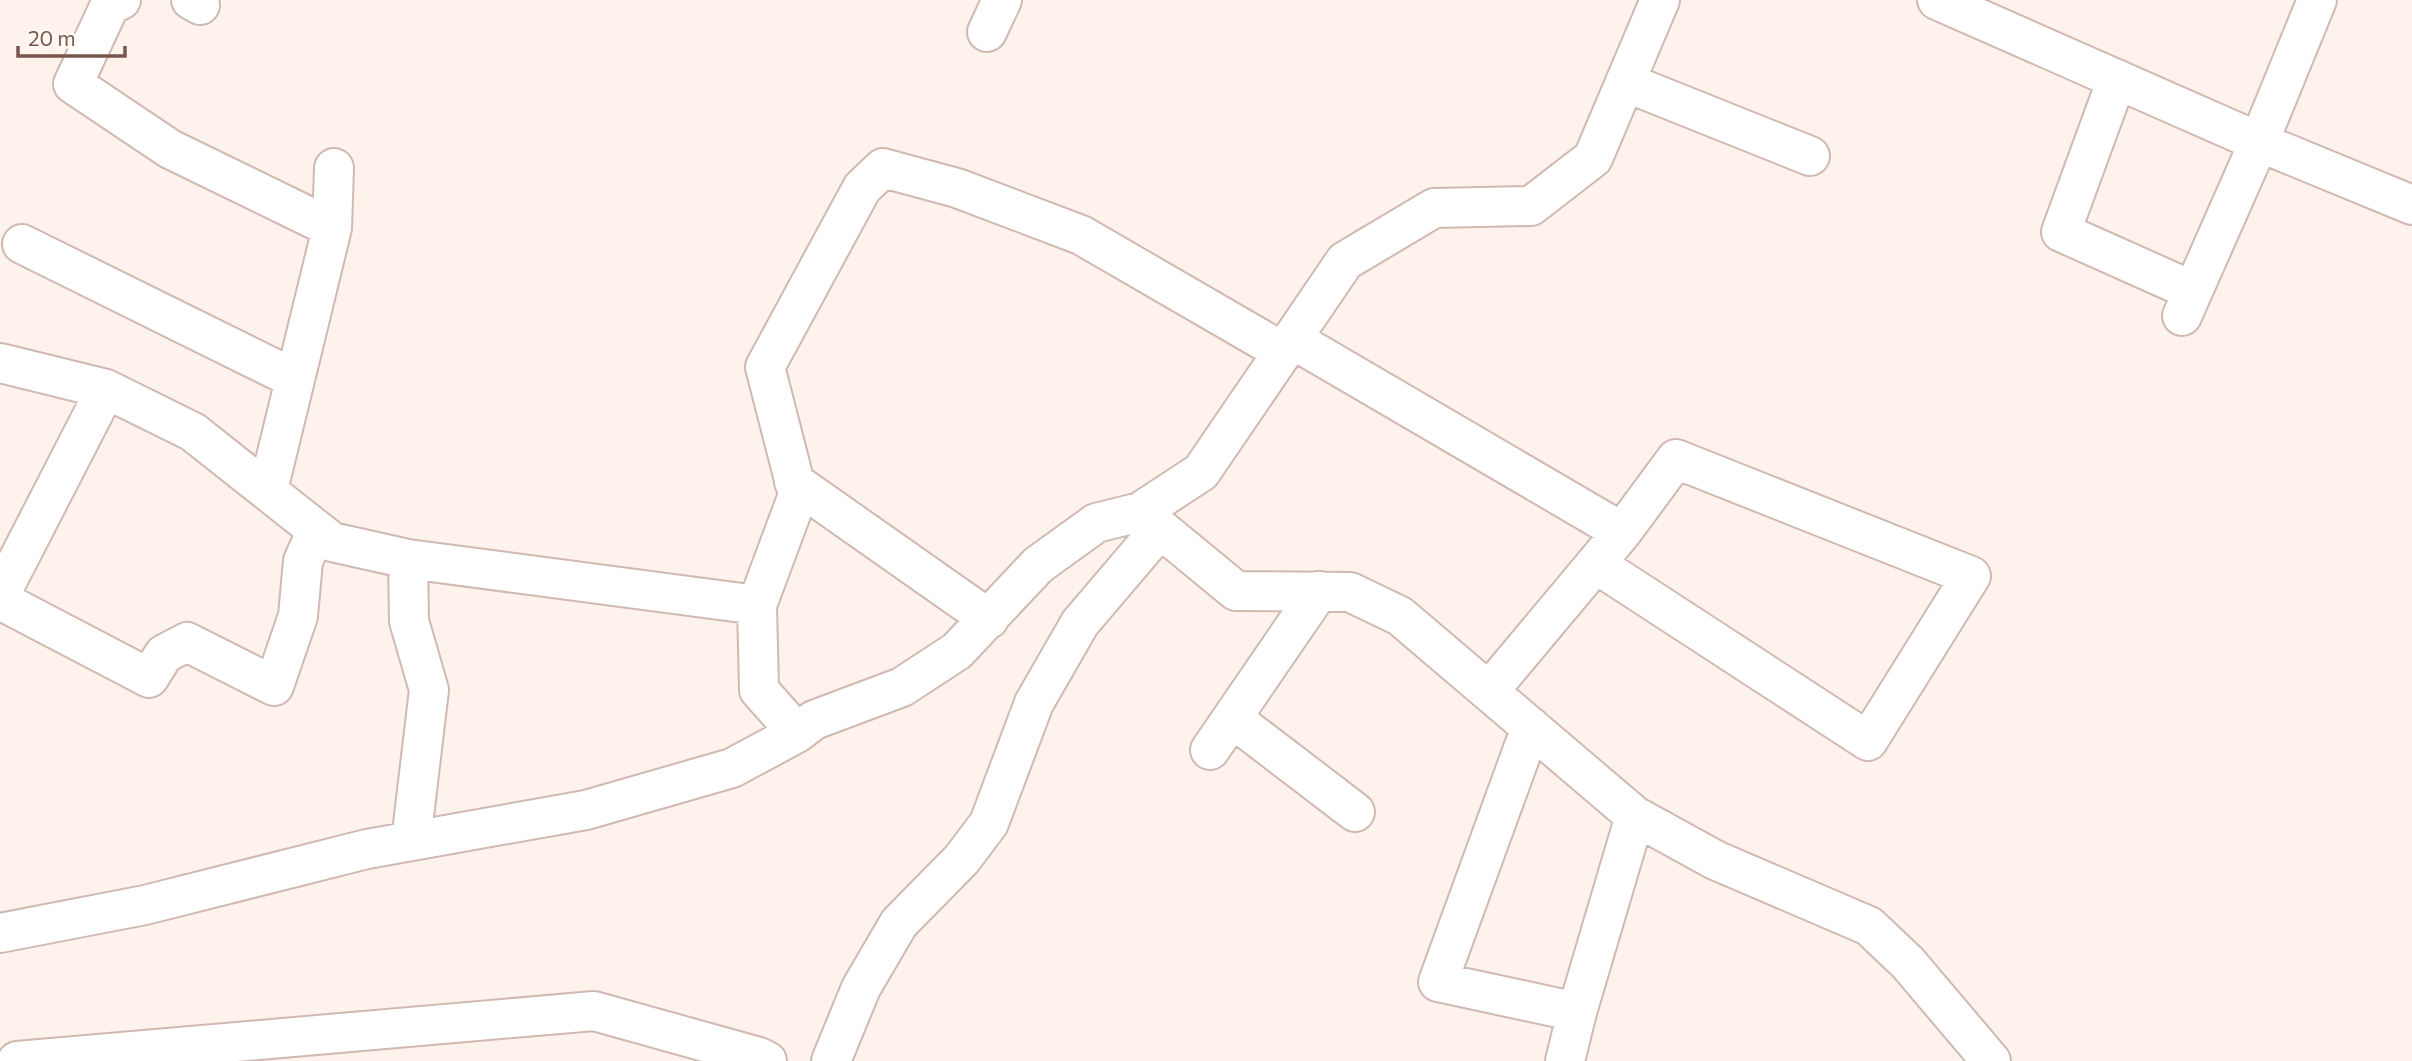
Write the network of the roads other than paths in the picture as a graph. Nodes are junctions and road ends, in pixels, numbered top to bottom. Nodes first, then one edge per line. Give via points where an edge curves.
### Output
1 (121, 0) edge
2 (1660, 0) edge
3 (1937, 0) edge
4 (2318, 0) edge
5 (2117, 79) junction
6 (1625, 82) junction
7 (2259, 142) junction
8 (1810, 156) dead end
9 (334, 168) dead end
10 (2412, 205) edge
11 (332, 228) junction
12 (22, 244) dead end
13 (1287, 346) junction
14 (0, 363) edge
15 (295, 379) junction
16 (106, 389) junction
17 (794, 481) junction
18 (268, 490) junction
19 (1150, 520) junction
20 (317, 530) junction
21 (1622, 532) junction
22 (408, 559) junction
23 (1596, 564) junction
24 (1319, 592) junction
25 (0, 598) edge
26 (757, 605) junction
27 (989, 620) junction
28 (1489, 691) junction
29 (1232, 718) junction
30 (1531, 727) junction
31 (797, 733) junction
32 (1210, 750) dead end
33 (1355, 812) dead end
34 (1635, 816) junction
35 (411, 841) junction
36 (0, 933) edge
37 (1577, 1012) junction
38 (1984, 1059) edge
39 (17, 1061) edge
40 (767, 1061) edge
41 (831, 1061) edge
42 (1565, 1061) edge

1 - 11 street via 110,5 73,84 170,149
2 - 6 street
3 - 5 street
4 - 7 street
5 - 7 street
5 - 7 street via 2061,232 2187,304
6 - 8 street
6 - 13 street via 1593,158 1531,206 1434,208 1345,261
7 - 10 street
9 - 11 street
11 - 15 street
12 - 15 street
13 - 17 street via 1081,234 957,188 883,167 862,188 765,367
13 - 19 street via 1200,472
13 - 21 street
14 - 16 street
15 - 18 street
16 - 18 street via 193,432
16 - 25 street
17 - 26 street via 798,495
17 - 27 street
18 - 20 street
19 - 24 street via 1236,591
19 - 27 street via 1096,523 1038,565
19 - 41 street via 1080,623 1034,703 989,823 962,859 899,923 861,988
20 - 22 street via 332,542
20 - 25 street via 303,561 298,617 274,686 187,642 164,654 149,678
21 - 23 street
21 - 23 street via 1676,459 1971,576 1868,741
22 - 26 street
22 - 35 street via 409,621 429,690
23 - 28 street
24 - 28 street via 1350,592 1400,616
24 - 29 street
26 - 31 street via 759,690
27 - 31 street via 957,651 902,687 814,720
28 - 30 street
29 - 32 street
29 - 33 street
30 - 34 street
30 - 37 street via 1438,982
31 - 35 street via 732,768 600,806
34 - 37 street
34 - 38 street via 1715,860 1869,926 1908,963
35 - 36 street via 145,905
37 - 42 street
39 - 40 street via 594,1011

